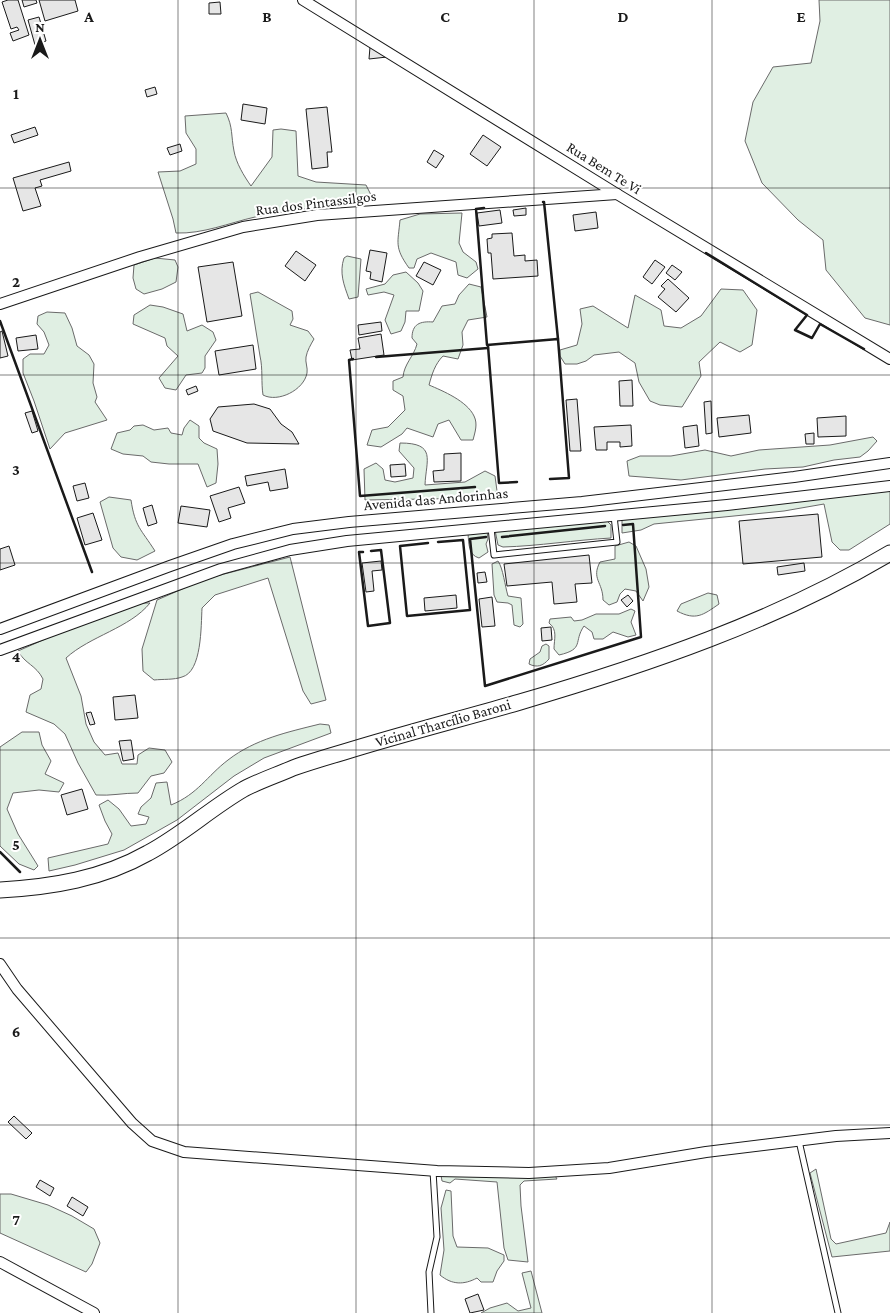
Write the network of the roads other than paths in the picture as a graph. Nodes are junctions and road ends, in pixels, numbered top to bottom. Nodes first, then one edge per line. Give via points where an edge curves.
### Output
1 (303, 0) edge
2 (617, 194) junction
3 (0, 304) edge
4 (890, 359) edge
5 (890, 463) edge
6 (890, 486) edge
7 (614, 516) junction
8 (491, 527) junction
9 (890, 553) edge
10 (0, 629) edge
11 (0, 650) edge
12 (0, 890) edge
13 (0, 964) edge
14 (890, 1133) edge
15 (799, 1141) junction
16 (432, 1170) junction
17 (0, 1262) edge
18 (94, 1313) edge
19 (431, 1313) edge
20 (838, 1313) edge

1 - 2 street, Rua Bem Te Vi
2 - 3 street, Rua dos Pintassilgos via 317,215 243,227 140,257
2 - 4 street, Rua Bem Te Vi
5 - 10 street, Avenida das Andorinhas via 582,502 293,529 224,547
6 - 7 street
7 - 8 street
7 - 8 lane via 617,542 494,555
8 - 11 street via 290,550 221,569
9 - 12 main road, Vicinal Tharcílio Baroni via 798,601 719,636 520,702 393,736 295,768 245,789 148,854 104,873 36,888
13 - 16 street via 17,989 132,1123 152,1141 184,1152
14 - 15 street
15 - 16 street via 609,1168 529,1173
15 - 20 lane
16 - 19 lane via 437,1238 430,1272
17 - 18 street

